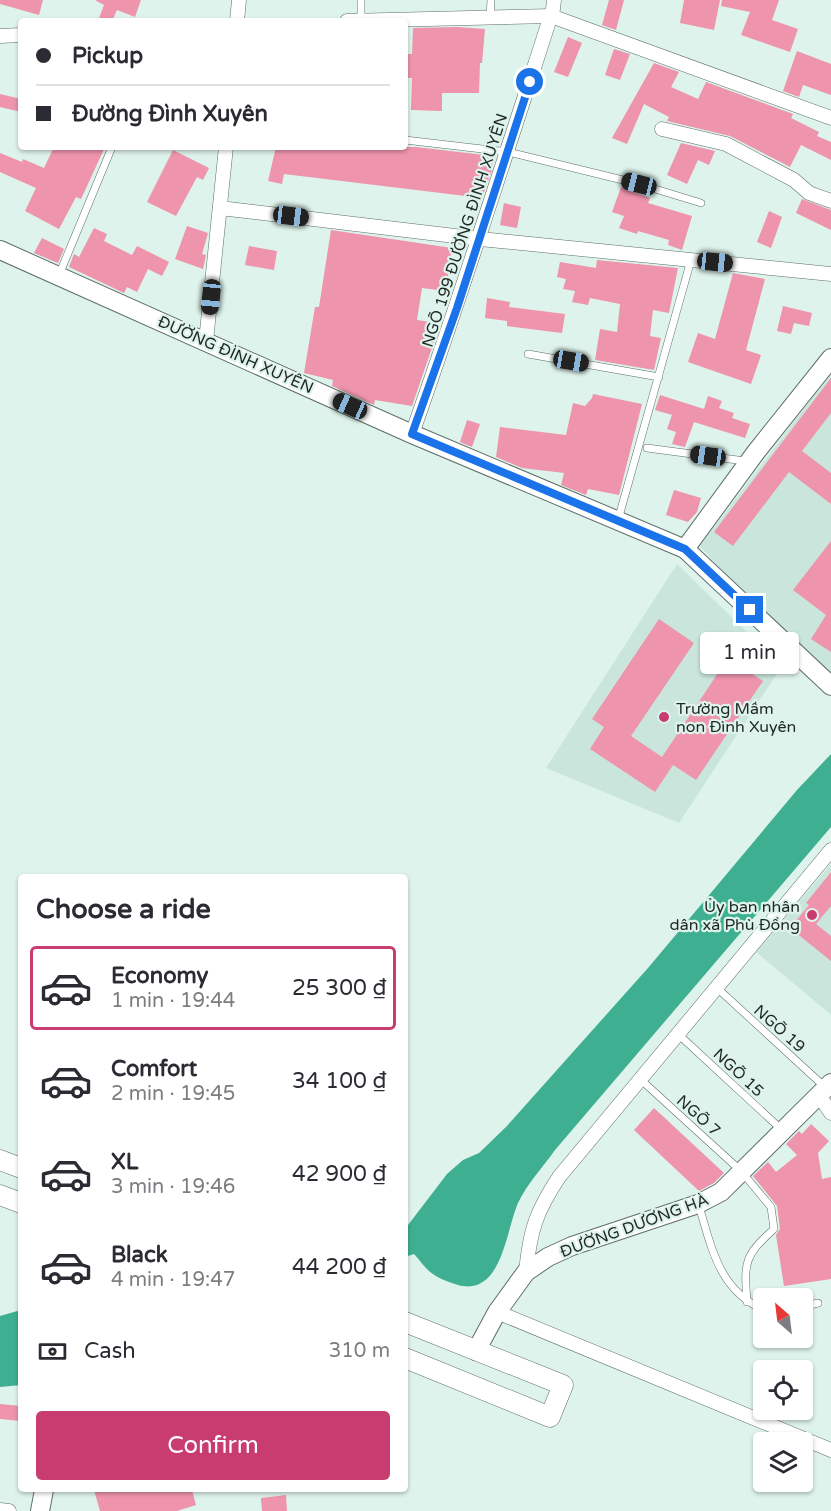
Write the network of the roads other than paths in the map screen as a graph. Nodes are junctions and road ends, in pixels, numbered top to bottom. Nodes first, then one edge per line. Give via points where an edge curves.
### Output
1 (239, 0) edge
2 (361, 0) edge
3 (491, 0) edge
4 (554, 0) edge
5 (551, 16) junction
6 (237, 18) edge
7 (360, 18) edge
8 (490, 18) junction
9 (408, 20) edge
10 (18, 35) edge
11 (0, 36) edge
12 (831, 118) edge
13 (662, 129) dead end
14 (408, 140) edge
15 (111, 150) edge
16 (226, 150) edge
17 (508, 152) junction
18 (831, 201) edge
19 (701, 203) dead end
20 (220, 208) junction
21 (480, 239) junction
22 (0, 250) edge
23 (691, 260) junction
24 (831, 274) edge
25 (59, 276) junction
26 (206, 341) junction
27 (528, 354) dead end
28 (831, 358) edge
29 (659, 377) junction
30 (412, 434) junction
31 (647, 448) dead end
32 (749, 462) junction
33 (617, 521) junction
34 (685, 549) junction
35 (831, 686) edge
36 (831, 850) edge
37 (716, 987) junction
38 (678, 1034) junction
39 (640, 1079) junction
40 (825, 1088) edge
41 (831, 1113) edge
42 (783, 1131) junction
43 (0, 1160) edge
44 (18, 1167) edge
45 (741, 1172) junction
46 (0, 1195) edge
47 (18, 1202) edge
48 (698, 1204) junction
49 (526, 1272) junction
50 (747, 1302) junction
51 (818, 1303) dead end
52 (813, 1304) edge
53 (753, 1305) edge
54 (497, 1312) junction
55 (408, 1323) edge
56 (476, 1351) junction
57 (408, 1359) edge
58 (427, 1367) junction
59 (408, 1370) edge
60 (831, 1450) edge
61 (44, 1492) edge
62 (0, 1510) edge
63 (9, 1511) edge
64 (40, 1511) edge

1 - 6 street
2 - 7 lane
3 - 8 lane
4 - 5 street, NGÕ 199 ĐƯỜNG ĐÌNH XUYÊN
5 - 8 street
5 - 12 street
5 - 17 street, NGÕ 199 ĐƯỜNG ĐÌNH XUYÊN
8 - 9 street
10 - 11 street
13 - 18 street via 726,144
14 - 17 lane
15 - 25 lane
16 - 20 street
17 - 19 lane
17 - 21 street, NGÕ 199 ĐƯỜNG ĐÌNH XUYÊN
20 - 21 street
20 - 26 street
21 - 23 street
21 - 30 street, NGÕ 199 ĐƯỜNG ĐÌNH XUYÊN
22 - 25 street, ĐƯỜNG ĐÌNH XUYÊN
23 - 24 street
23 - 29 lane
25 - 26 street, ĐƯỜNG ĐÌNH XUYÊN
26 - 30 street, ĐƯỜNG ĐÌNH XUYÊN
27 - 29 lane
28 - 32 street
29 - 33 lane
30 - 33 street, ĐƯỜNG ĐÌNH XUYÊN
31 - 32 lane
32 - 34 street
33 - 34 street, ĐƯỜNG ĐÌNH XUYÊN
34 - 35 street, ĐƯỜNG ĐÌNH XUYÊN
36 - 37 street
37 - 38 street
37 - 40 lane, NGÕ 19
38 - 39 street
38 - 42 lane, NGÕ 15
39 - 45 lane, NGÕ 7
39 - 49 street via 547,1197 531,1233
40 - 41 street
40 - 42 street, ĐƯỜNG DƯƠNG HÀ
42 - 45 street, ĐƯỜNG DƯƠNG HÀ
43 - 44 main road
45 - 48 street, ĐƯỜNG DƯƠNG HÀ via 721,1192
45 - 50 lane, NGÕ 7 via 771,1207 774,1229 749,1255 745,1268
46 - 47 main road
48 - 49 street, ĐƯỜNG DƯƠNG HÀ via 572,1246
48 - 50 lane via 720,1270
49 - 54 street, ĐƯỜNG DƯƠNG HÀ
50 - 53 lane
51 - 52 lane
54 - 56 street, ĐƯỜNG DƯƠNG HÀ
54 - 60 street
55 - 56 main road
56 - 58 main road via 563,1385 550,1417
57 - 58 main road
58 - 59 street
61 - 64 street
62 - 63 street

